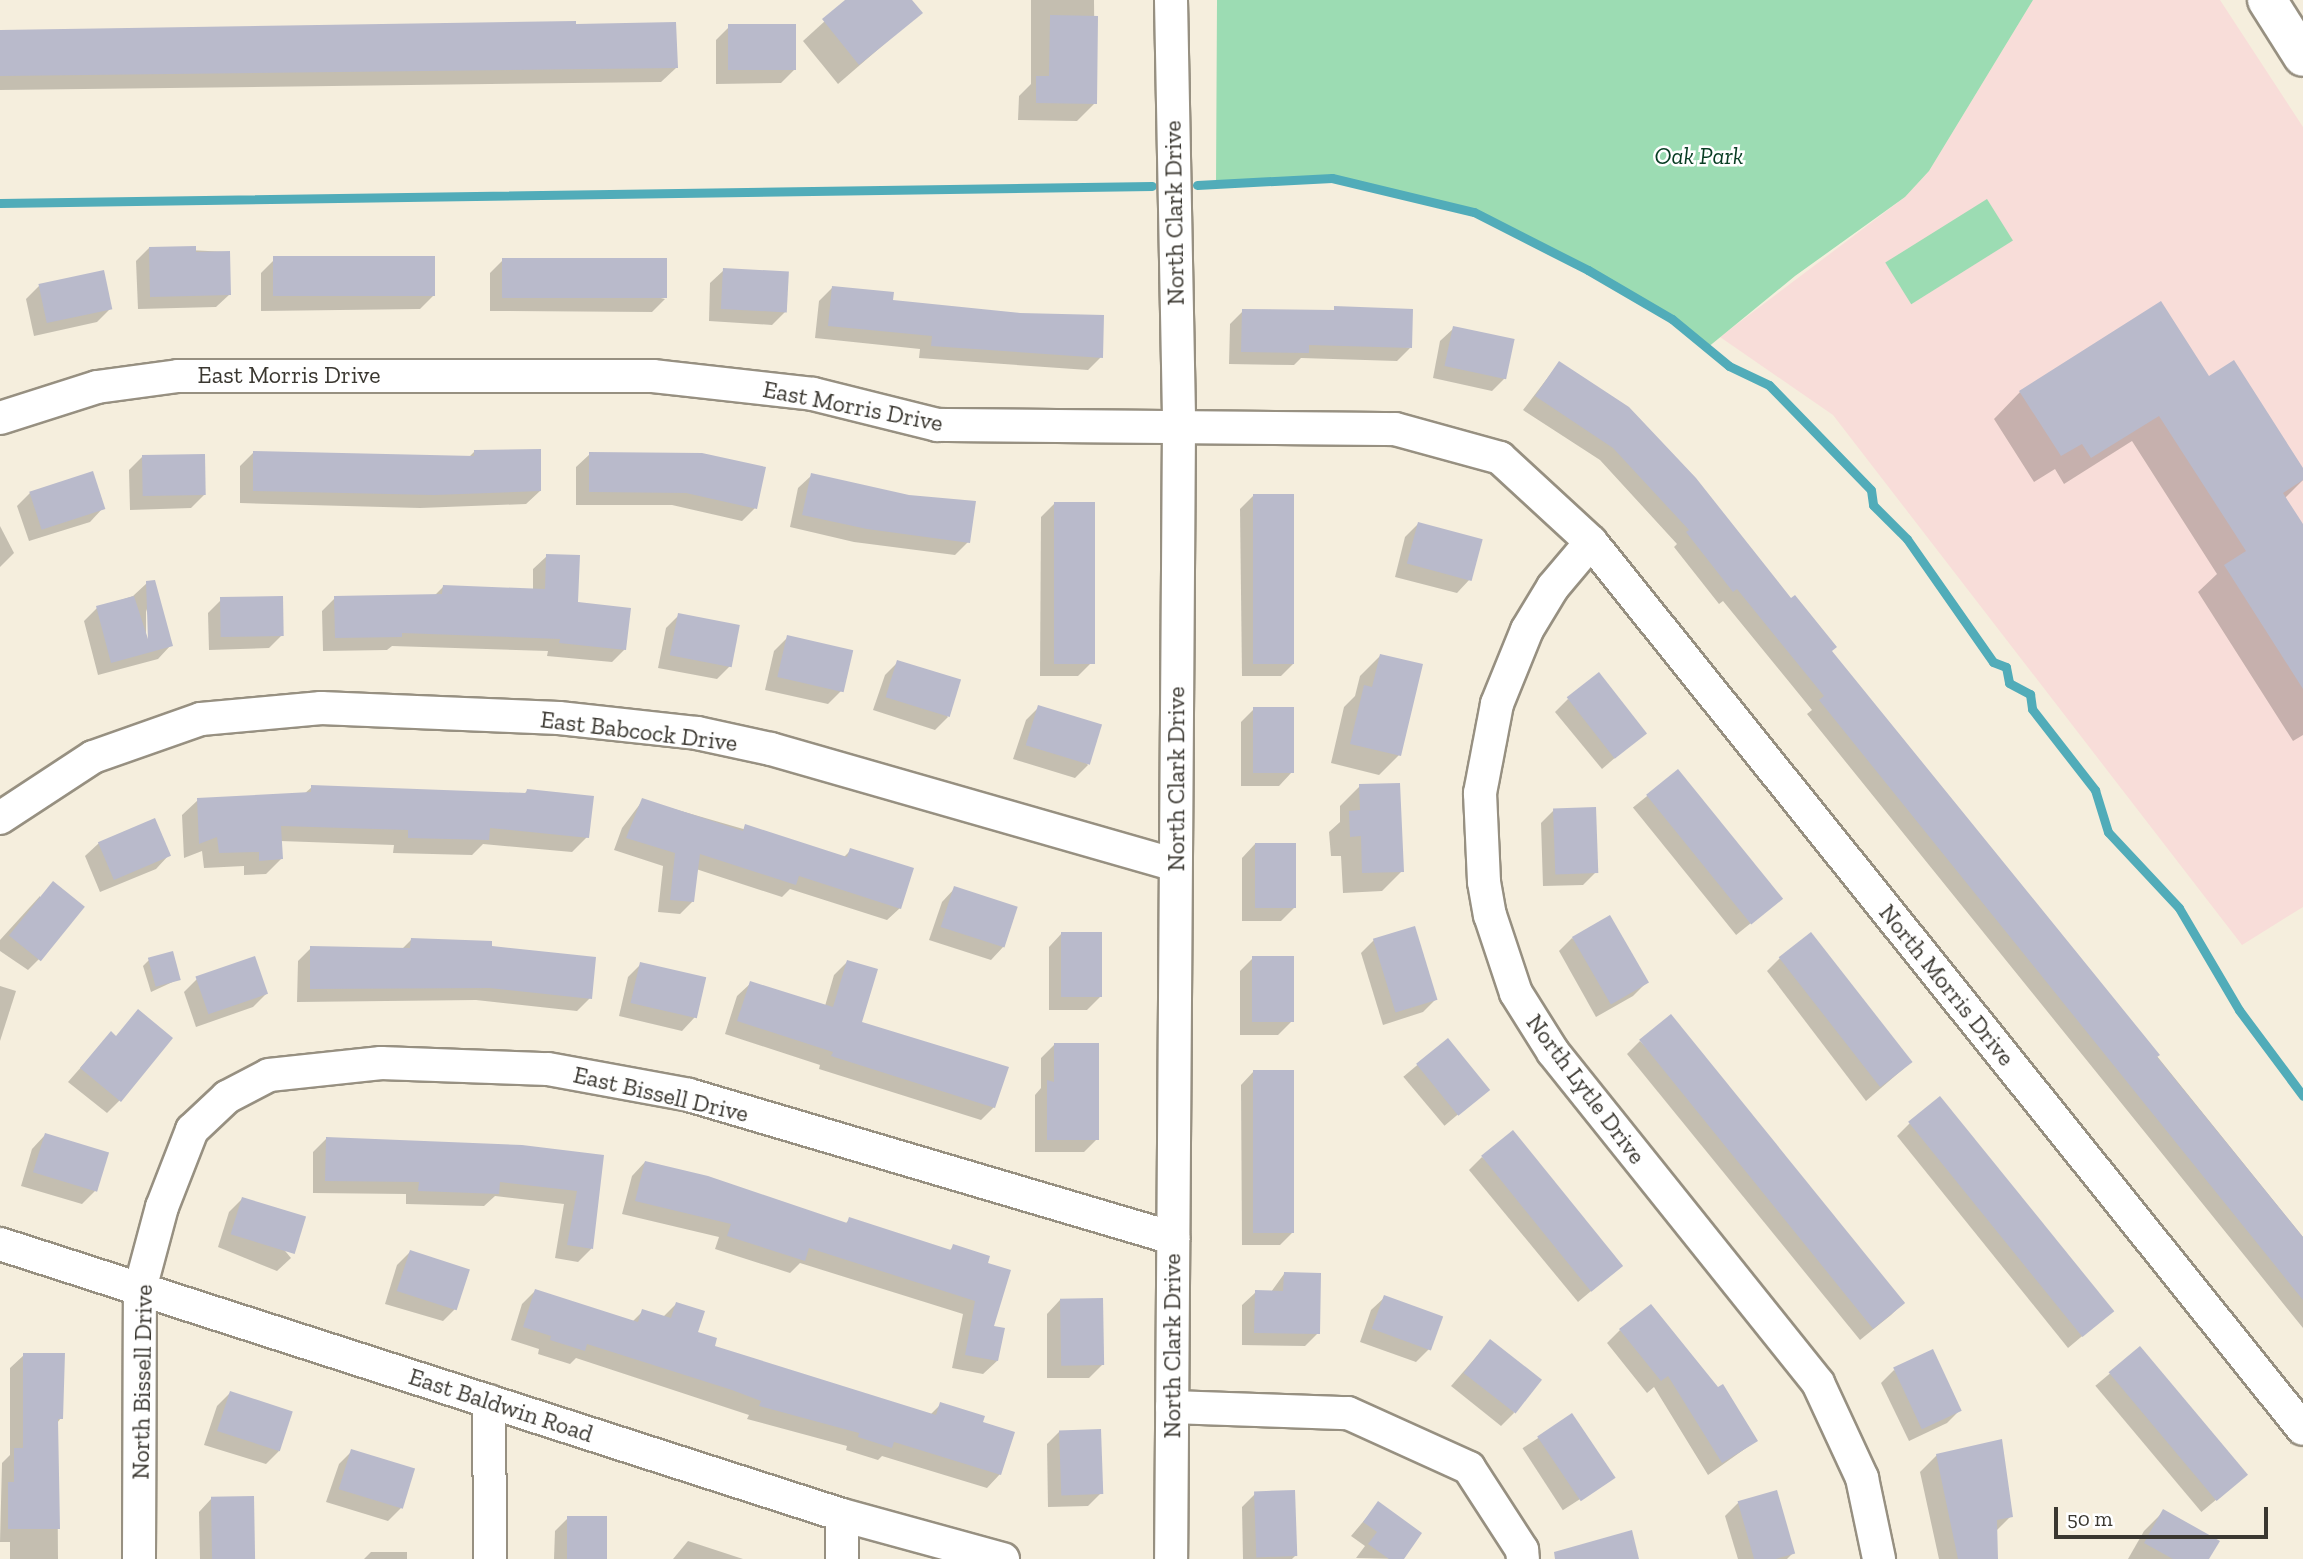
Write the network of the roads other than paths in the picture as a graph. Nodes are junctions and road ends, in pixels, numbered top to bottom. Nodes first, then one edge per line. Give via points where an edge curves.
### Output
1 (1171, 0) edge
2 (2267, 0) edge
3 (2303, 57) edge
4 (0, 418) edge
5 (1179, 427) junction
6 (1591, 542) junction
7 (0, 818) edge
8 (1175, 865) junction
9 (192, 1130) joint
10 (1173, 1238) junction
11 (0, 1244) edge
12 (140, 1289) junction
13 (489, 1401) junction
14 (1172, 1407) junction
15 (2303, 1429) edge
16 (842, 1515) junction
17 (139, 1559) edge
18 (490, 1559) edge
19 (842, 1559) edge
20 (1003, 1559) edge
21 (1171, 1559) edge
22 (1522, 1559) edge
23 (1879, 1559) edge

1 - 5 street, North Clark Drive
2 - 3 street
4 - 5 street, East Morris Drive via 97,387 178,376 653,376 813,394 937,425
5 - 6 street, East Morris Drive via 1395,429 1500,458
5 - 8 street, North Clark Drive
6 - 15 street, North Morris Drive
6 - 23 street, North Lytle Drive via 1553,587 1527,630 1497,705 1480,793 1484,882 1494,928 1516,993 1553,1052 1818,1383 1862,1478
7 - 8 street, East Babcock Drive via 93,757 201,719 321,708 596,721 697,733 771,749
8 - 10 street, North Clark Drive
9 - 10 street, East Bissell Drive via 227,1097 269,1075 381,1063 548,1069 689,1095
9 - 12 street, North Bissell Drive via 162,1207
10 - 14 street, North Clark Drive
11 - 12 street, East Baldwin Road
12 - 13 street, East Baldwin Road
12 - 17 street, North Bissell Drive
13 - 16 street, East Baldwin Road
13 - 18 street
14 - 21 street, North Clark Drive
14 - 22 street via 1348,1413 1469,1468 1522,1550
16 - 19 street
16 - 20 street, East Baldwin Road

